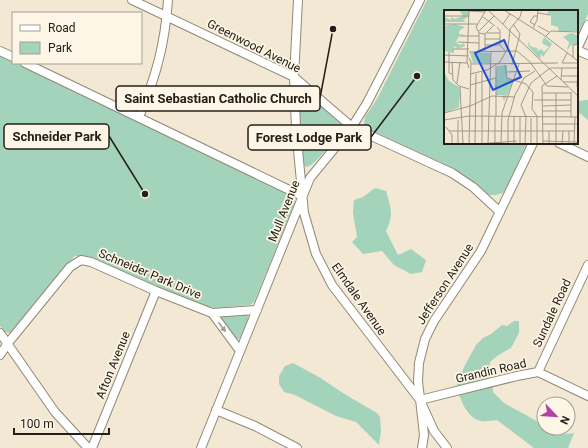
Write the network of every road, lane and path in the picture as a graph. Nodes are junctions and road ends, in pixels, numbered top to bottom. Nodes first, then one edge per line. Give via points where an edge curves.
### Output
1 (132, 0) edge
2 (168, 0) edge
3 (298, 0) edge
4 (420, 0) edge
5 (167, 17) junction
6 (588, 25) edge
7 (578, 47) edge
8 (578, 50) edge
9 (0, 51) edge
10 (588, 55) edge
11 (12, 57) edge
12 (27, 64) edge
13 (294, 77) junction
14 (139, 117) junction
15 (352, 127) junction
16 (533, 144) edge
17 (561, 144) edge
18 (588, 157) edge
19 (302, 196) junction
20 (500, 212) junction
21 (588, 264) edge
22 (156, 291) junction
23 (257, 310) junction
24 (212, 314) junction
25 (0, 333) edge
26 (8, 343) junction
27 (240, 351) junction
28 (0, 355) edge
29 (538, 372) junction
30 (588, 396) edge
31 (420, 400) junction
32 (216, 410) junction
33 (88, 448) edge
34 (92, 448) edge
35 (201, 448) edge
36 (297, 448) edge
37 (422, 448) edge
38 (447, 448) edge

1 - 5 street, Greenwood Avenue
2 - 5 street
3 - 13 street, Elmdale Avenue
4 - 15 street, Mull Avenue
5 - 13 street, Greenwood Avenue
5 - 14 street via 163,48 156,73
6 - 7 street
8 - 10 street
9 - 11 street
12 - 14 street
13 - 15 street, Greenwood Avenue
13 - 19 street, Elmdale Avenue
14 - 19 street
15 - 19 street, Mull Avenue via 310,178
15 - 20 street, Greenwood Avenue via 452,173
16 - 20 street, Jefferson Avenue
17 - 18 street
19 - 23 street, Mull Avenue
19 - 31 street, Elmdale Avenue via 306,224 323,270 345,304
20 - 31 street, Jefferson Avenue via 481,251 434,321 425,339 419,363
21 - 29 street, Sundale Road
22 - 24 street, Schneider Park Drive
22 - 26 street, Schneider Park Drive via 81,260 70,267
22 - 34 street, Afton Avenue
23 - 24 street, Schneider Park Drive
23 - 27 street, Mull Avenue
24 -> 27 street
25 - 26 street
26 - 28 street
26 - 33 street via 55,412
27 - 32 street, Mull Avenue
29 - 30 street, Grandin Road
29 - 31 street, Grandin Road
31 - 37 street, Jefferson Avenue via 424,435
31 - 38 street, Elmdale Avenue via 434,431
32 - 35 street, Mull Avenue
32 - 36 street via 255,426

